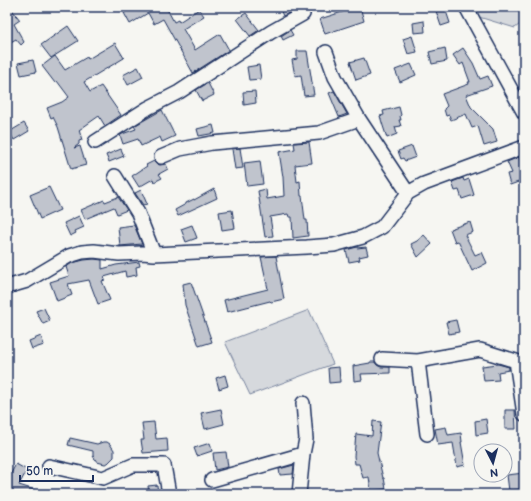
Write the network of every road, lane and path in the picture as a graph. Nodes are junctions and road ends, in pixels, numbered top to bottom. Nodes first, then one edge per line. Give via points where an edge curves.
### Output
1 (300, 7) edge
2 (466, 7) edge
3 (326, 52) dead end
4 (524, 113) edge
5 (359, 119) junction
6 (94, 142) dead end
7 (524, 147) edge
8 (161, 156) dead end
9 (115, 176) dead end
10 (408, 193) junction
11 (154, 254) junction
12 (7, 286) edge
13 (382, 359) dead end
14 (418, 361) junction
15 (522, 391) edge
16 (303, 403) dead end
17 (524, 414) edge
18 (427, 434) dead end
19 (302, 454) junction
20 (49, 466) dead end
21 (212, 480) dead end
22 (169, 494) edge
23 (299, 494) edge

1 - 6 street via 303,14
2 - 4 street
3 - 5 street via 335,77
5 - 8 street via 319,133 212,143 180,149
5 - 10 street
7 - 10 street via 424,184
9 - 11 street via 138,213
10 - 11 street via 382,227 363,237 334,244
11 - 12 street via 82,252 68,256 27,281
13 - 14 street
14 - 15 street via 480,350 516,361
14 - 18 street
15 - 17 street
16 - 19 street via 306,439
19 - 21 street
19 - 23 street
20 - 22 street via 103,478 133,465 164,464

